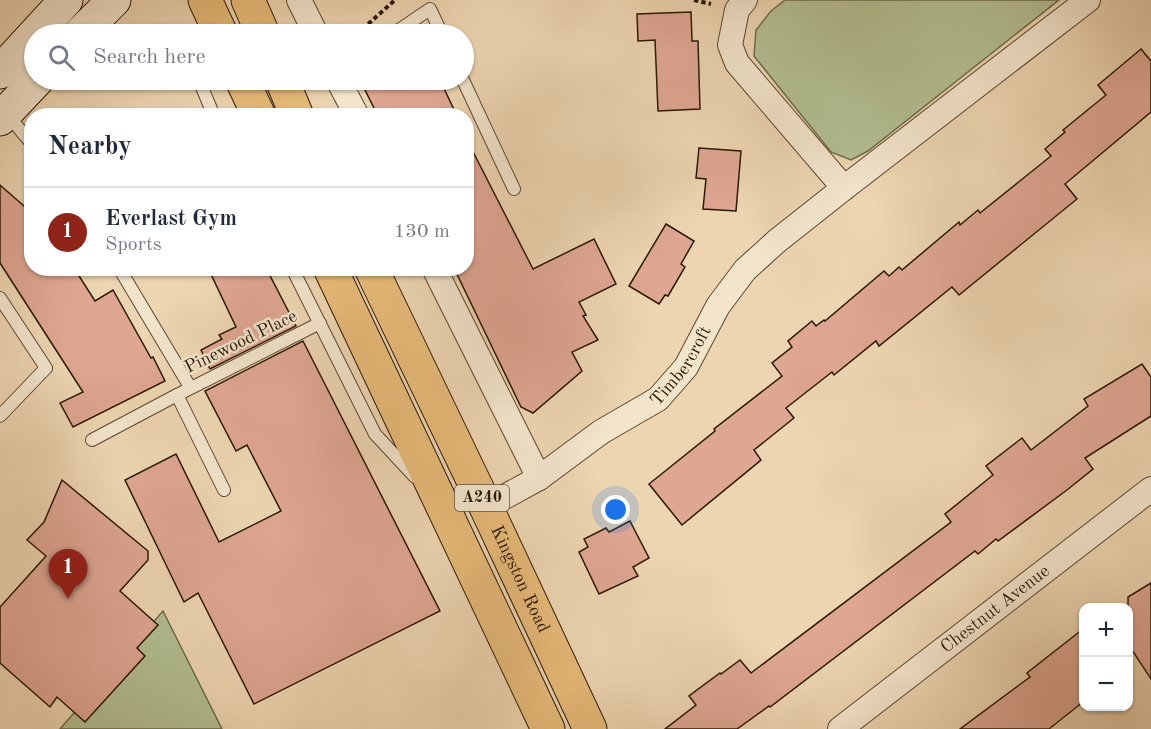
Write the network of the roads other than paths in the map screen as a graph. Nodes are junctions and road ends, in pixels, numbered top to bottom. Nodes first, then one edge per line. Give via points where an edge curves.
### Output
1 (53, 0) edge
2 (66, 0) edge
3 (114, 0) edge
4 (205, 0) edge
5 (248, 0) edge
6 (299, 0) edge
7 (745, 0) edge
8 (1088, 0) edge
9 (42, 24) edge
10 (44, 24) edge
11 (90, 24) edge
12 (216, 24) edge
13 (259, 24) edge
14 (311, 24) edge
15 (408, 24) edge
16 (437, 24) edge
17 (24, 46) edge
18 (0, 72) edge
19 (28, 90) edge
20 (203, 90) edge
21 (247, 90) edge
22 (286, 90) edge
23 (343, 90) edge
24 (468, 90) edge
25 (211, 108) edge
26 (255, 108) edge
27 (294, 108) edge
28 (353, 108) edge
29 (3, 116) edge
30 (24, 136) edge
31 (844, 188) junction
32 (514, 189) dead end
33 (124, 276) edge
34 (296, 276) edge
35 (334, 276) edge
36 (375, 276) edge
37 (438, 276) edge
38 (0, 298) edge
39 (320, 323) junction
40 (190, 387) junction
41 (177, 395) junction
42 (0, 416) edge
43 (92, 440) dead end
44 (539, 478) junction
45 (1151, 489) edge
46 (224, 490) dead end
47 (439, 502) junction
48 (486, 507) junction
49 (548, 729) edge
50 (590, 729) edge
51 (840, 729) edge

1 - 9 main road
2 - 10 main road
3 - 11 main road
4 - 12 highway
5 - 13 highway
6 - 14 street
7 - 31 street via 737,10 730,45 737,63
8 - 31 street, Timbercroft
15 - 16 lane via 430,9
17 - 18 main road
19 - 29 main road
20 - 25 lane
21 - 26 highway
22 - 27 highway
23 - 28 street
24 - 32 lane
29 - 30 lane
31 - 44 street, Timbercroft via 745,270 718,306 686,367 658,399 602,432
33 - 40 lane
34 - 39 lane
35 - 47 highway, A240
36 - 48 highway, Kingston Road / A240
37 - 44 street
38 - 42 lane via 46,368
39 - 40 lane, Pinewood Place
39 - 47 lane via 375,434
40 - 41 lane, Pinewood Place
41 - 43 lane
41 - 46 lane, Pinewood Place
44 - 48 street, Timbercroft
45 - 51 street, Chestnut Avenue
47 - 49 highway, A240
48 - 50 highway, Kingston Road / A240

